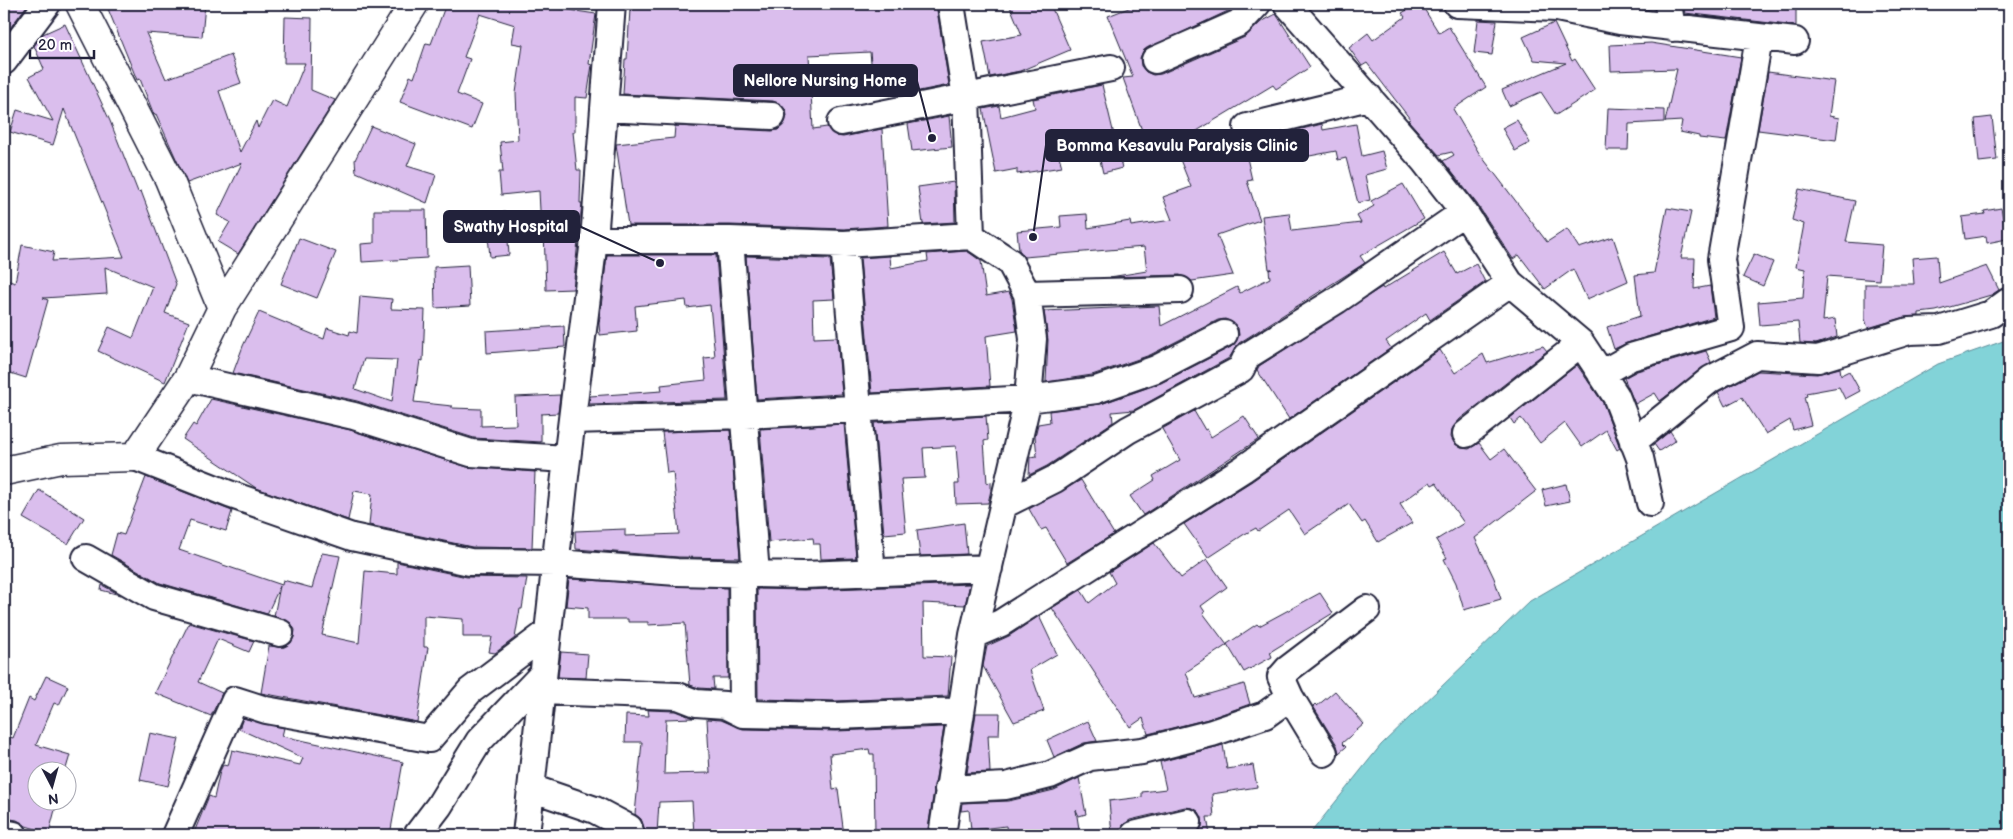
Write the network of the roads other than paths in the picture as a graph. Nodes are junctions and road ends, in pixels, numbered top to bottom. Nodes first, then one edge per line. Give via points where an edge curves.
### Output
1 (47, 4) edge
2 (80, 4) edge
3 (414, 4) edge
4 (612, 4) edge
5 (951, 4) edge
6 (1257, 4) edge
7 (1287, 4) edge
8 (1457, 4) edge
9 (1670, 16) edge
10 (1759, 38) junction
11 (1795, 40) dead end
12 (1155, 60) dead end
13 (4, 61) edge
14 (1110, 68) dead end
15 (966, 96) junction
16 (1369, 97) junction
17 (604, 108) junction
18 (772, 116) dead end
19 (841, 122) dead end
20 (1247, 127) dead end
21 (1464, 212) junction
22 (971, 236) junction
23 (594, 240) junction
24 (730, 240) junction
25 (844, 244) junction
26 (1510, 284) junction
27 (1180, 290) dead end
28 (1027, 294) junction
29 (2009, 300) edge
30 (222, 308) junction
31 (1224, 334) dead end
32 (1581, 343) junction
33 (1601, 374) junction
34 (188, 378) junction
35 (1028, 399) junction
36 (858, 409) junction
37 (745, 415) junction
38 (572, 420) junction
39 (1466, 434) dead end
40 (1634, 442) junction
41 (134, 457) junction
42 (567, 459) junction
43 (4, 471) edge
44 (1650, 503) dead end
45 (1005, 504) junction
46 (86, 558) dead end
47 (556, 563) junction
48 (989, 568) junction
49 (872, 573) junction
50 (749, 574) junction
51 (1367, 610) dead end
52 (280, 633) dead end
53 (547, 633) junction
54 (973, 635) junction
55 (542, 682) junction
56 (1290, 697) junction
57 (960, 711) junction
58 (744, 714) junction
59 (1324, 753) dead end
60 (531, 788) junction
61 (948, 789) junction
62 (1188, 822) dead end
63 (4, 833) edge
64 (14, 835) edge
65 (175, 835) edge
66 (417, 835) edge
67 (526, 835) edge
68 (630, 835) edge
69 (942, 835) edge
70 (1134, 835) edge

1 - 13 street
2 - 30 street via 169,179
3 - 30 street
4 - 17 street
5 - 15 street
6 - 12 street via 1239,23
7 - 16 street
8 - 9 street via 1557,8 1620,22
9 - 10 street
10 - 11 street
10 - 33 street via 1721,259 1731,328 1631,357
14 - 15 street
15 - 19 street
15 - 22 street
16 - 20 street
16 - 21 street
17 - 18 street
17 - 23 street
21 - 26 street
21 - 45 street via 1337,300 1247,356 1241,369 1128,430 1055,479
22 - 25 street
22 - 28 street via 1010,262
23 - 24 street
23 - 38 street
24 - 25 street
24 - 37 street
25 - 36 street
26 - 32 street
26 - 54 street via 1243,469 1001,623
27 - 28 street
28 - 35 street via 1033,339
29 - 40 street via 1991,314 1947,328 1909,331 1818,359 1757,355 1711,379
30 - 34 street
31 - 35 street via 1156,370 1096,390
32 - 33 street
32 - 39 street
33 - 40 street via 1616,396
34 - 41 street
34 - 42 street via 354,416 470,453
35 - 36 street
35 - 45 street
36 - 37 street
36 - 49 street
37 - 38 street
37 - 50 street
38 - 42 street
40 - 44 street
41 - 43 street via 61,459
41 - 47 street via 352,537 470,562
42 - 47 street
45 - 48 street
46 - 52 street via 154,596
47 - 50 street
47 - 53 street
48 - 49 street
48 - 54 street
49 - 50 street
50 - 58 street
51 - 56 street via 1281,677
53 - 55 street
53 - 65 street via 470,691 428,739 266,710 235,700
54 - 57 street
55 - 58 street via 678,696 696,703 724,704
55 - 60 street
55 - 66 street via 479,741
56 - 59 street
56 - 61 street via 1265,715 1212,733 1142,751 1090,758 1050,775 1006,786
57 - 58 street via 836,716
57 - 61 street
60 - 67 street
60 - 68 street via 595,810 629,828
61 - 69 street
62 - 70 street
63 - 64 street

